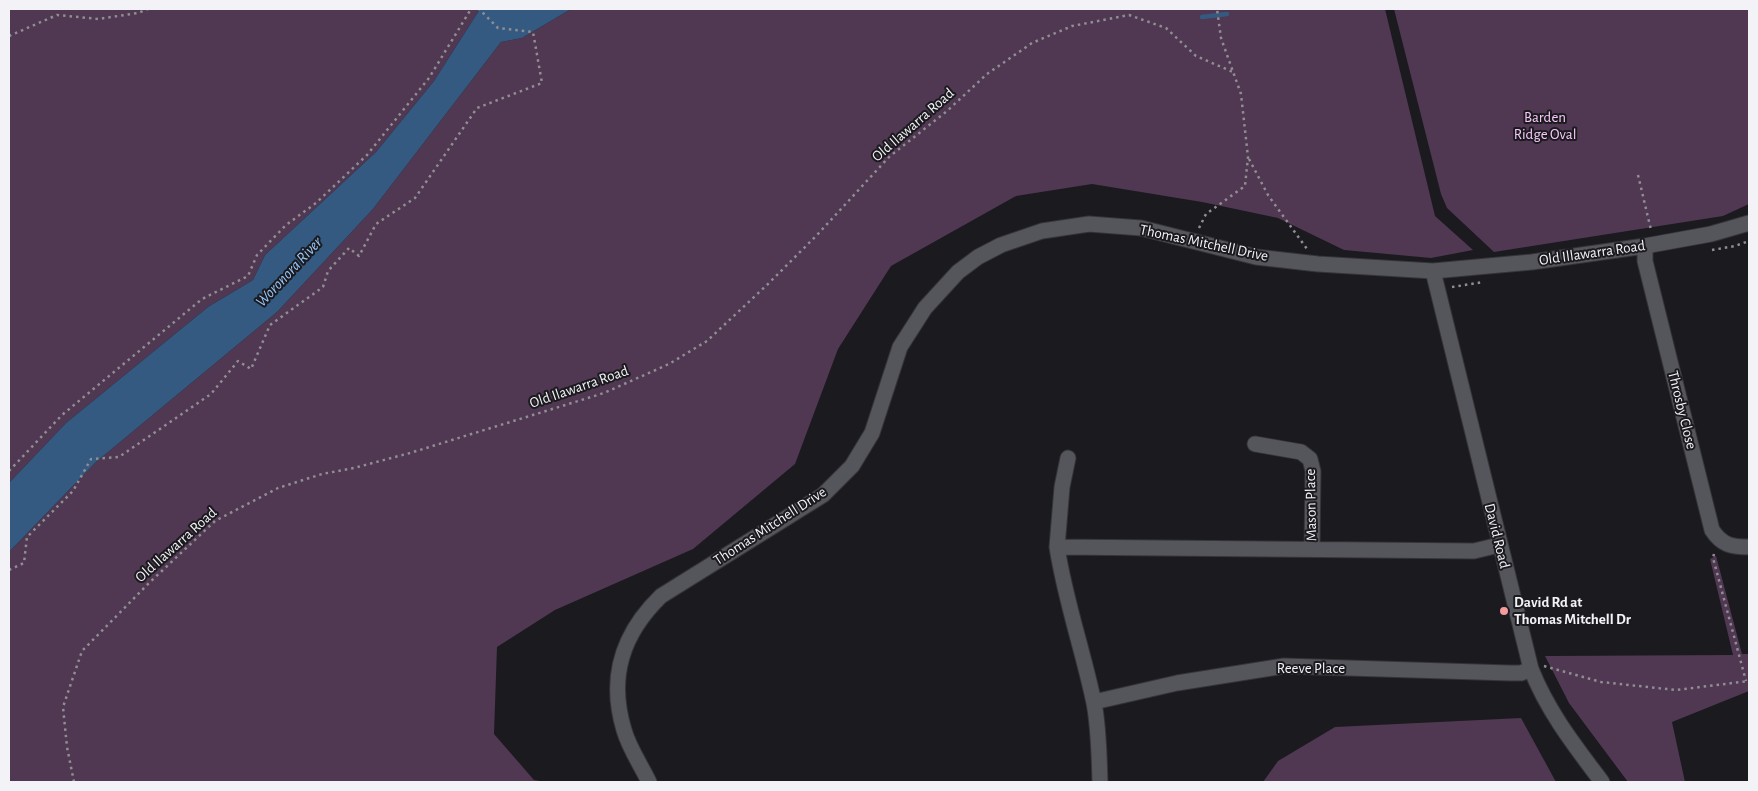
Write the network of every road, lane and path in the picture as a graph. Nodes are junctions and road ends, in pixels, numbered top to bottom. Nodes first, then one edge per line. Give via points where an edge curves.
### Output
1 (148, 9) edge
2 (471, 9) edge
3 (479, 9) edge
4 (1216, 9) edge
5 (9, 36) edge
6 (1233, 72) junction
7 (1248, 157) junction
8 (1638, 175) dead end
9 (1749, 223) edge
10 (1650, 226) dead end
11 (1194, 240) junction
12 (1749, 241) edge
13 (1645, 246) junction
14 (1706, 251) dead end
15 (1318, 264) junction
16 (1433, 271) junction
17 (1491, 281) dead end
18 (1450, 290) dead end
19 (1255, 444) dead end
20 (1068, 458) dead end
21 (9, 471) edge
22 (1719, 541) junction
23 (1499, 545) junction
24 (1058, 547) junction
25 (1749, 547) edge
26 (1312, 550) junction
27 (9, 570) edge
28 (1540, 666) junction
29 (1748, 681) edge
30 (1094, 702) junction
31 (74, 782) edge
32 (649, 782) edge
33 (1100, 782) edge
34 (1602, 782) edge

1 - 5 path via 98,19 57,15
2 - 21 path via 429,78 367,155 316,203 280,231 257,255 248,276 202,299 62,415
3 - 27 path via 498,28 533,32 542,83 477,108 415,198 376,224 359,256 350,248 328,271 323,287 270,325 251,369 238,361 211,394 119,457 92,459 73,491 27,537 24,563
4 - 6 path via 1221,38
6 - 7 path via 1241,94
6 - 31 path, Old Ilawarra Road via 1196,56 1166,28 1130,15 1072,26 1032,43 987,74 889,157 817,235 707,341 669,364 604,393 410,453 278,488 216,521 82,651 63,708
7 - 11 path via 1245,186 1206,214
7 - 15 path via 1268,195
8 - 10 path
9 - 13 street, Old Illawarra Road via 1711,234
11 - 15 street, Thomas Mitchell Drive via 1256,257
11 - 32 street, Thomas Mitchell Drive via 1141,228 1089,224 1042,230 1001,245 958,272 925,308 900,347 872,433 852,466 823,495 661,596 631,632 619,662 616,693 624,730
12 - 14 path
13 - 16 street, Old Illawarra Road via 1532,262
13 - 22 street, Throsby Close via 1645,261 1712,530
15 - 16 street, Thomas Mitchell Drive
16 - 23 street, David Road
17 - 18 path via 1452,287
19 - 26 street, Mason Place via 1301,452 1310,459 1313,471
20 - 24 street via 1062,487
22 - 25 street via 1729,546
22 - 29 path via 1713,558
23 - 26 street via 1474,550
23 - 28 street, David Road
24 - 26 street
24 - 30 street via 1062,580
28 - 29 path via 1601,682 1676,690
28 - 30 street, Reeve Place via 1510,673 1284,666 1187,681
28 - 34 street, David Road via 1541,695 1554,718
30 - 33 street via 1099,735

